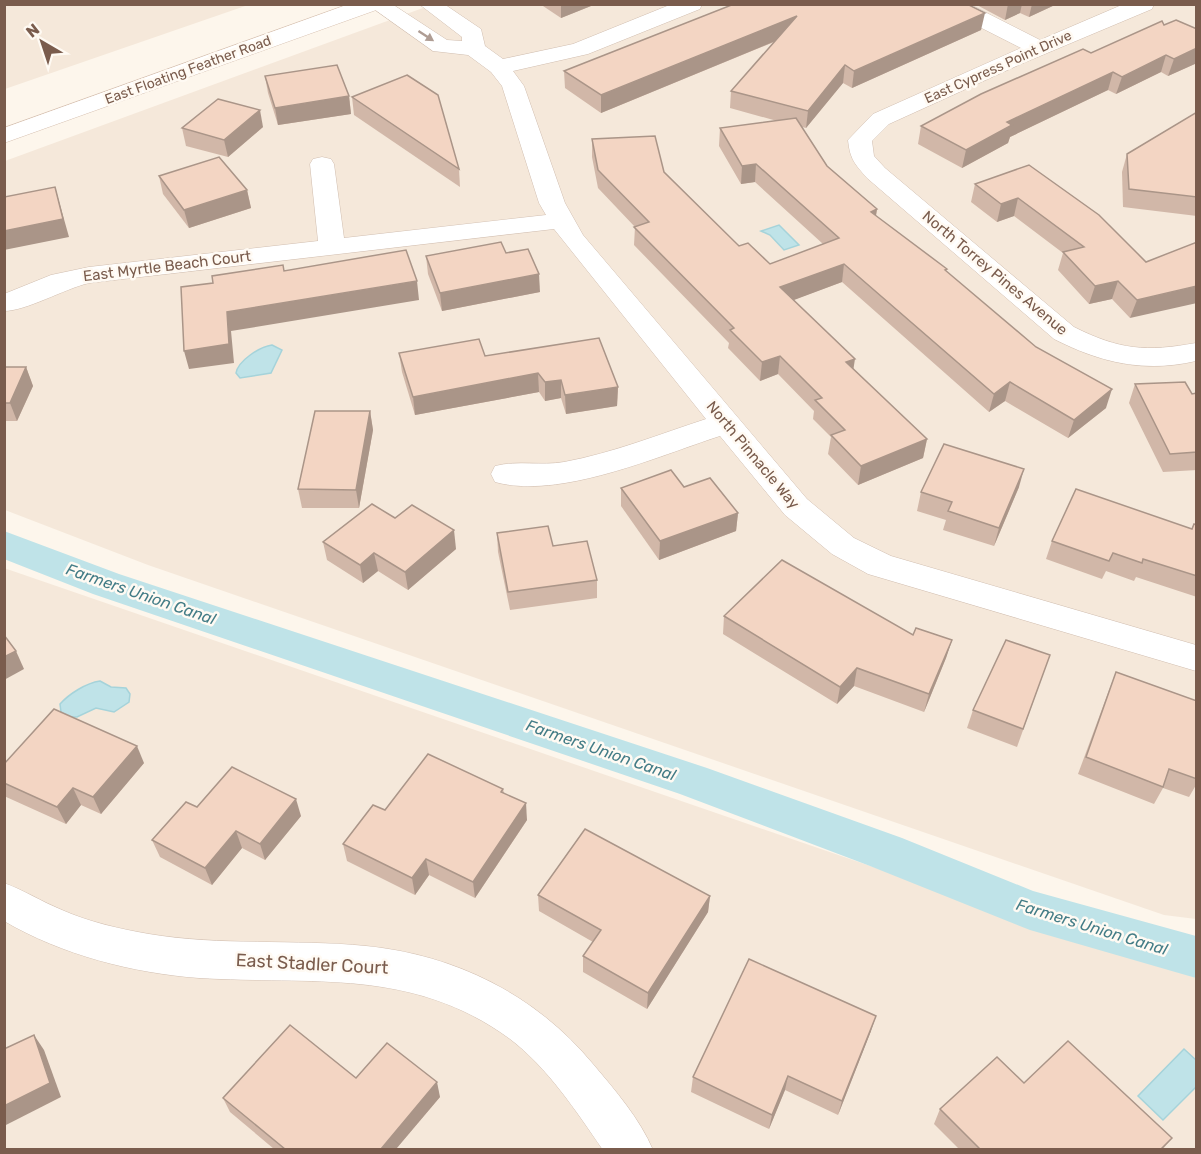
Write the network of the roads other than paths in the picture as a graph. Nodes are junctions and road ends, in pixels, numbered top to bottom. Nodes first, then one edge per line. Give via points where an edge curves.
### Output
1 (371, 4) edge
2 (377, 4) edge
3 (429, 4) edge
4 (692, 4) edge
5 (952, 4) edge
6 (1144, 4) edge
7 (1038, 48) junction
8 (474, 49) junction
9 (499, 67) junction
10 (4, 136) edge
11 (860, 140) joint
12 (322, 164) dead end
13 (561, 221) junction
14 (332, 247) junction
15 (7, 303) dead end
16 (1197, 352) edge
17 (726, 423) junction
18 (506, 474) dead end
19 (1197, 658) edge
20 (4, 900) edge
21 (631, 1149) edge

1 - 10 street, East Floating Feather Road
2 -> 8 street via 441,46
3 - 8 street, North Pinnacle Way via 474,34
4 - 9 street via 580,49
5 - 7 street
6 - 7 street, East Cypress Point Drive
7 - 11 street, East Cypress Point Drive via 881,119
8 - 9 street, North Pinnacle Way
9 - 13 street, North Pinnacle Way via 519,100
11 - 16 street, North Torrey Pines Avenue via 862,157 876,173 1064,333 1097,351 1139,359
12 - 14 street
13 - 14 street, East Myrtle Beach Court
13 - 17 street, North Pinnacle Way
14 - 15 street, East Myrtle Beach Court via 89,275 61,281
17 - 18 street via 598,465 561,473
17 - 19 street, North Pinnacle Way via 796,507 843,546 880,565
20 - 21 street, East Stadler Court via 59,927 151,954 199,959 339,961 389,966 436,978 483,998 525,1026 563,1061

